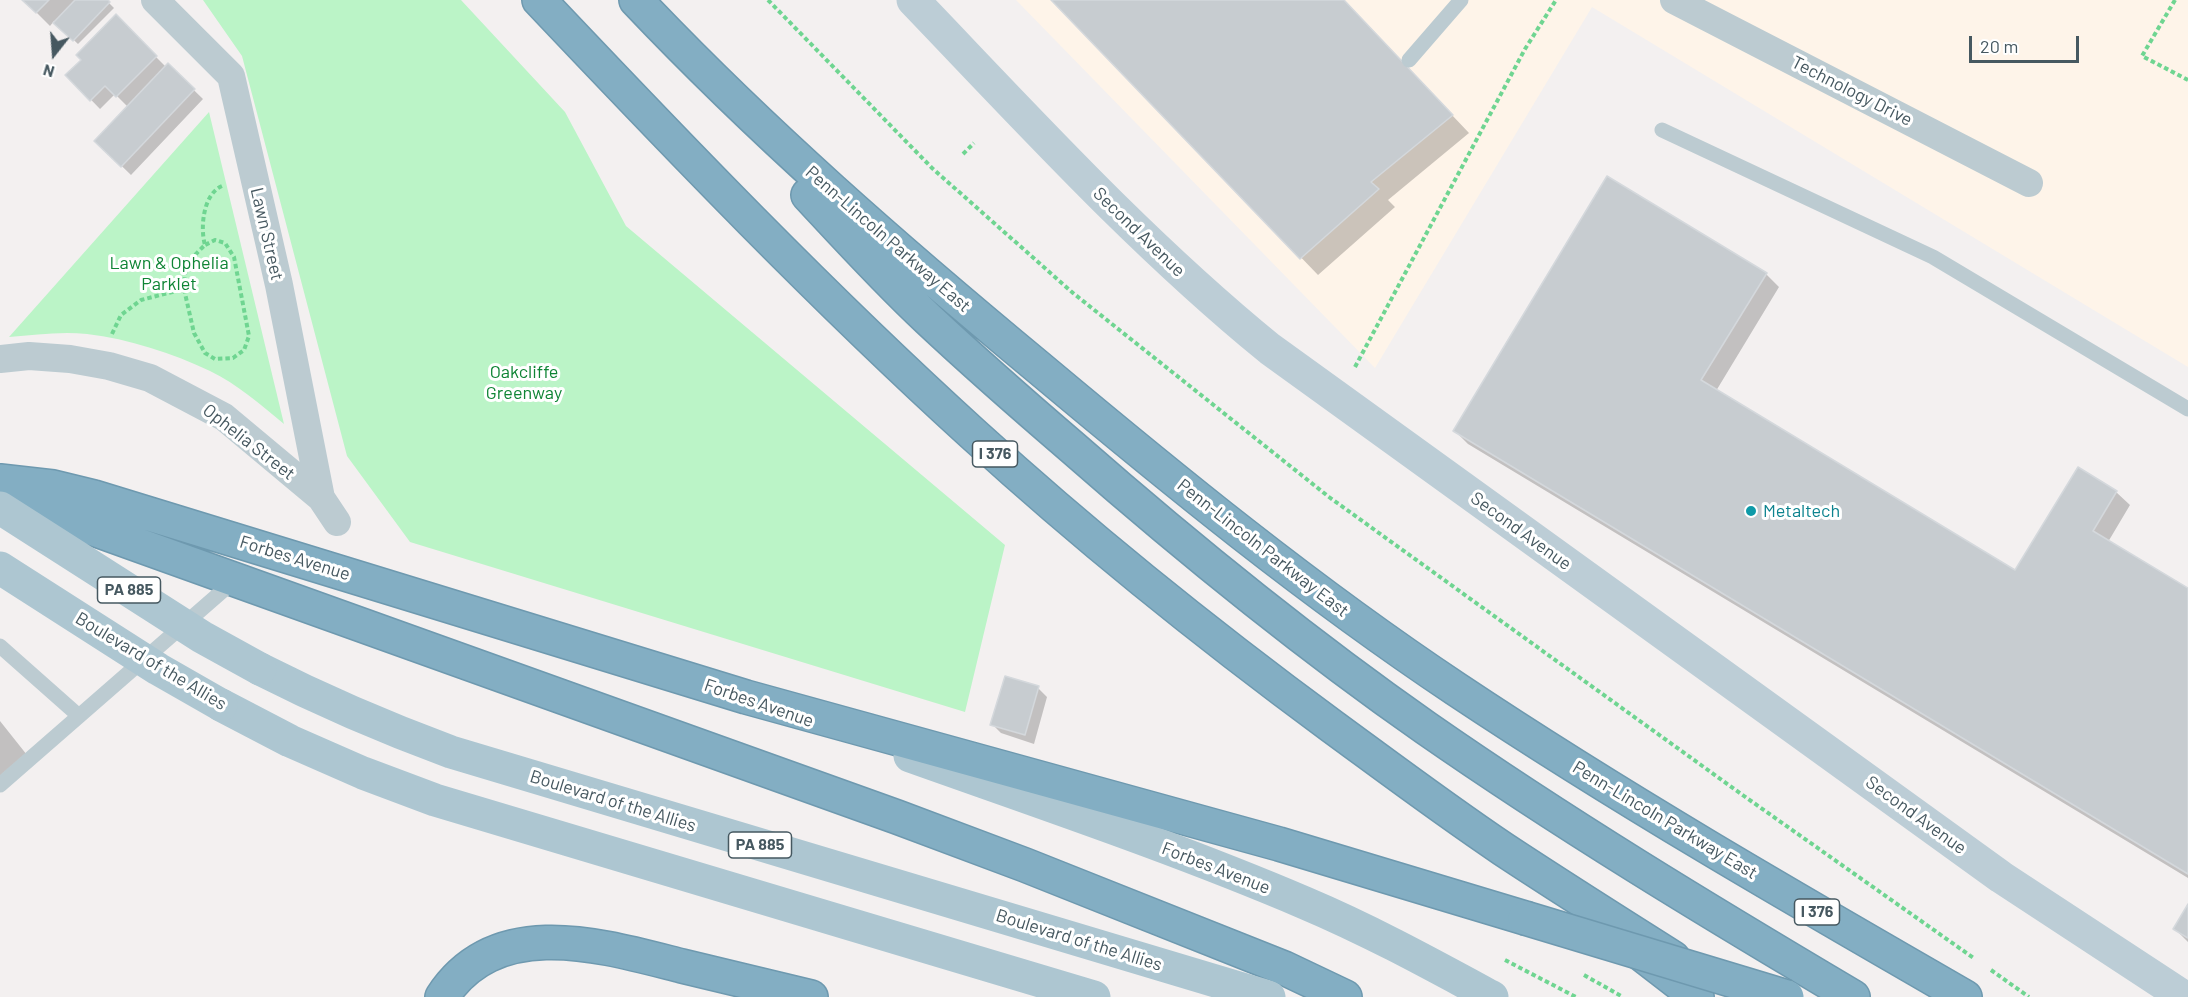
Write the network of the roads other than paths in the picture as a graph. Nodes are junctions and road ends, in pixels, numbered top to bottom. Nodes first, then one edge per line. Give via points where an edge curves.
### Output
1 (155, 0) edge
2 (539, 0) edge
3 (636, 0) edge
4 (913, 0) edge
5 (1461, 0) edge
6 (1674, 0) edge
7 (684, 50) junction
8 (1409, 60) dead end
9 (1662, 130) dead end
10 (2029, 183) dead end
11 (0, 359) edge
12 (2188, 409) edge
13 (0, 481) edge
14 (321, 498) junction
15 (0, 506) edge
16 (337, 522) dead end
17 (0, 568) edge
18 (235, 580) junction
19 (0, 646) edge
20 (746, 697) junction
21 (79, 716) junction
22 (0, 785) edge
23 (1503, 849) junction
24 (442, 997) edge
25 (811, 997) edge
26 (1094, 997) edge
27 (1269, 997) edge
28 (1345, 997) edge
29 (1492, 997) edge
30 (1698, 997) edge
31 (1734, 997) edge
32 (1787, 997) edge
33 (1853, 997) edge
34 (1965, 997) edge
35 (2184, 997) edge

1 - 14 street, Lawn Street via 231,76 279,285
2 - 23 highway, I 376 via 720,191 845,316 975,436 1179,609 1348,738
3 - 7 highway, Penn-Lincoln Parkway East / I 376
4 - 35 main road, Second Avenue via 1101,197 1212,302 1270,349 2001,877
5 - 8 lane
6 - 10 street, Technology Drive
7 - 33 highway via 773,156 926,317 1111,482 1214,567 1425,727 1644,870
7 - 34 highway, Penn-Lincoln Parkway East / I 376 via 828,188 988,326 1133,448 1345,612 1455,689 1671,825
9 - 12 lane via 1933,256
11 - 14 street, Ophelia Street via 70,359 150,378 224,417
13 - 20 highway, Forbes Avenue via 94,497
14 - 16 street
15 - 18 highway via 77,523
15 - 27 main road, Boulevard of the Allies / PA 885, bridge via 202,637 322,700 386,728 451,752
17 - 26 main road, Boulevard of the Allies / PA 885, bridge via 221,705 363,773 435,800
18 - 21 lane
18 - 28 highway via 1004,857 1284,968
19 - 21 lane
20 - 29 main road, Forbes Avenue via 1236,874 1380,938
20 - 32 highway, bridge via 1279,844
21 - 22 lane
23 - 30 highway
23 - 31 highway, I 376
24 - 25 highway via 464,971 483,958 531,943 559,941 613,949

